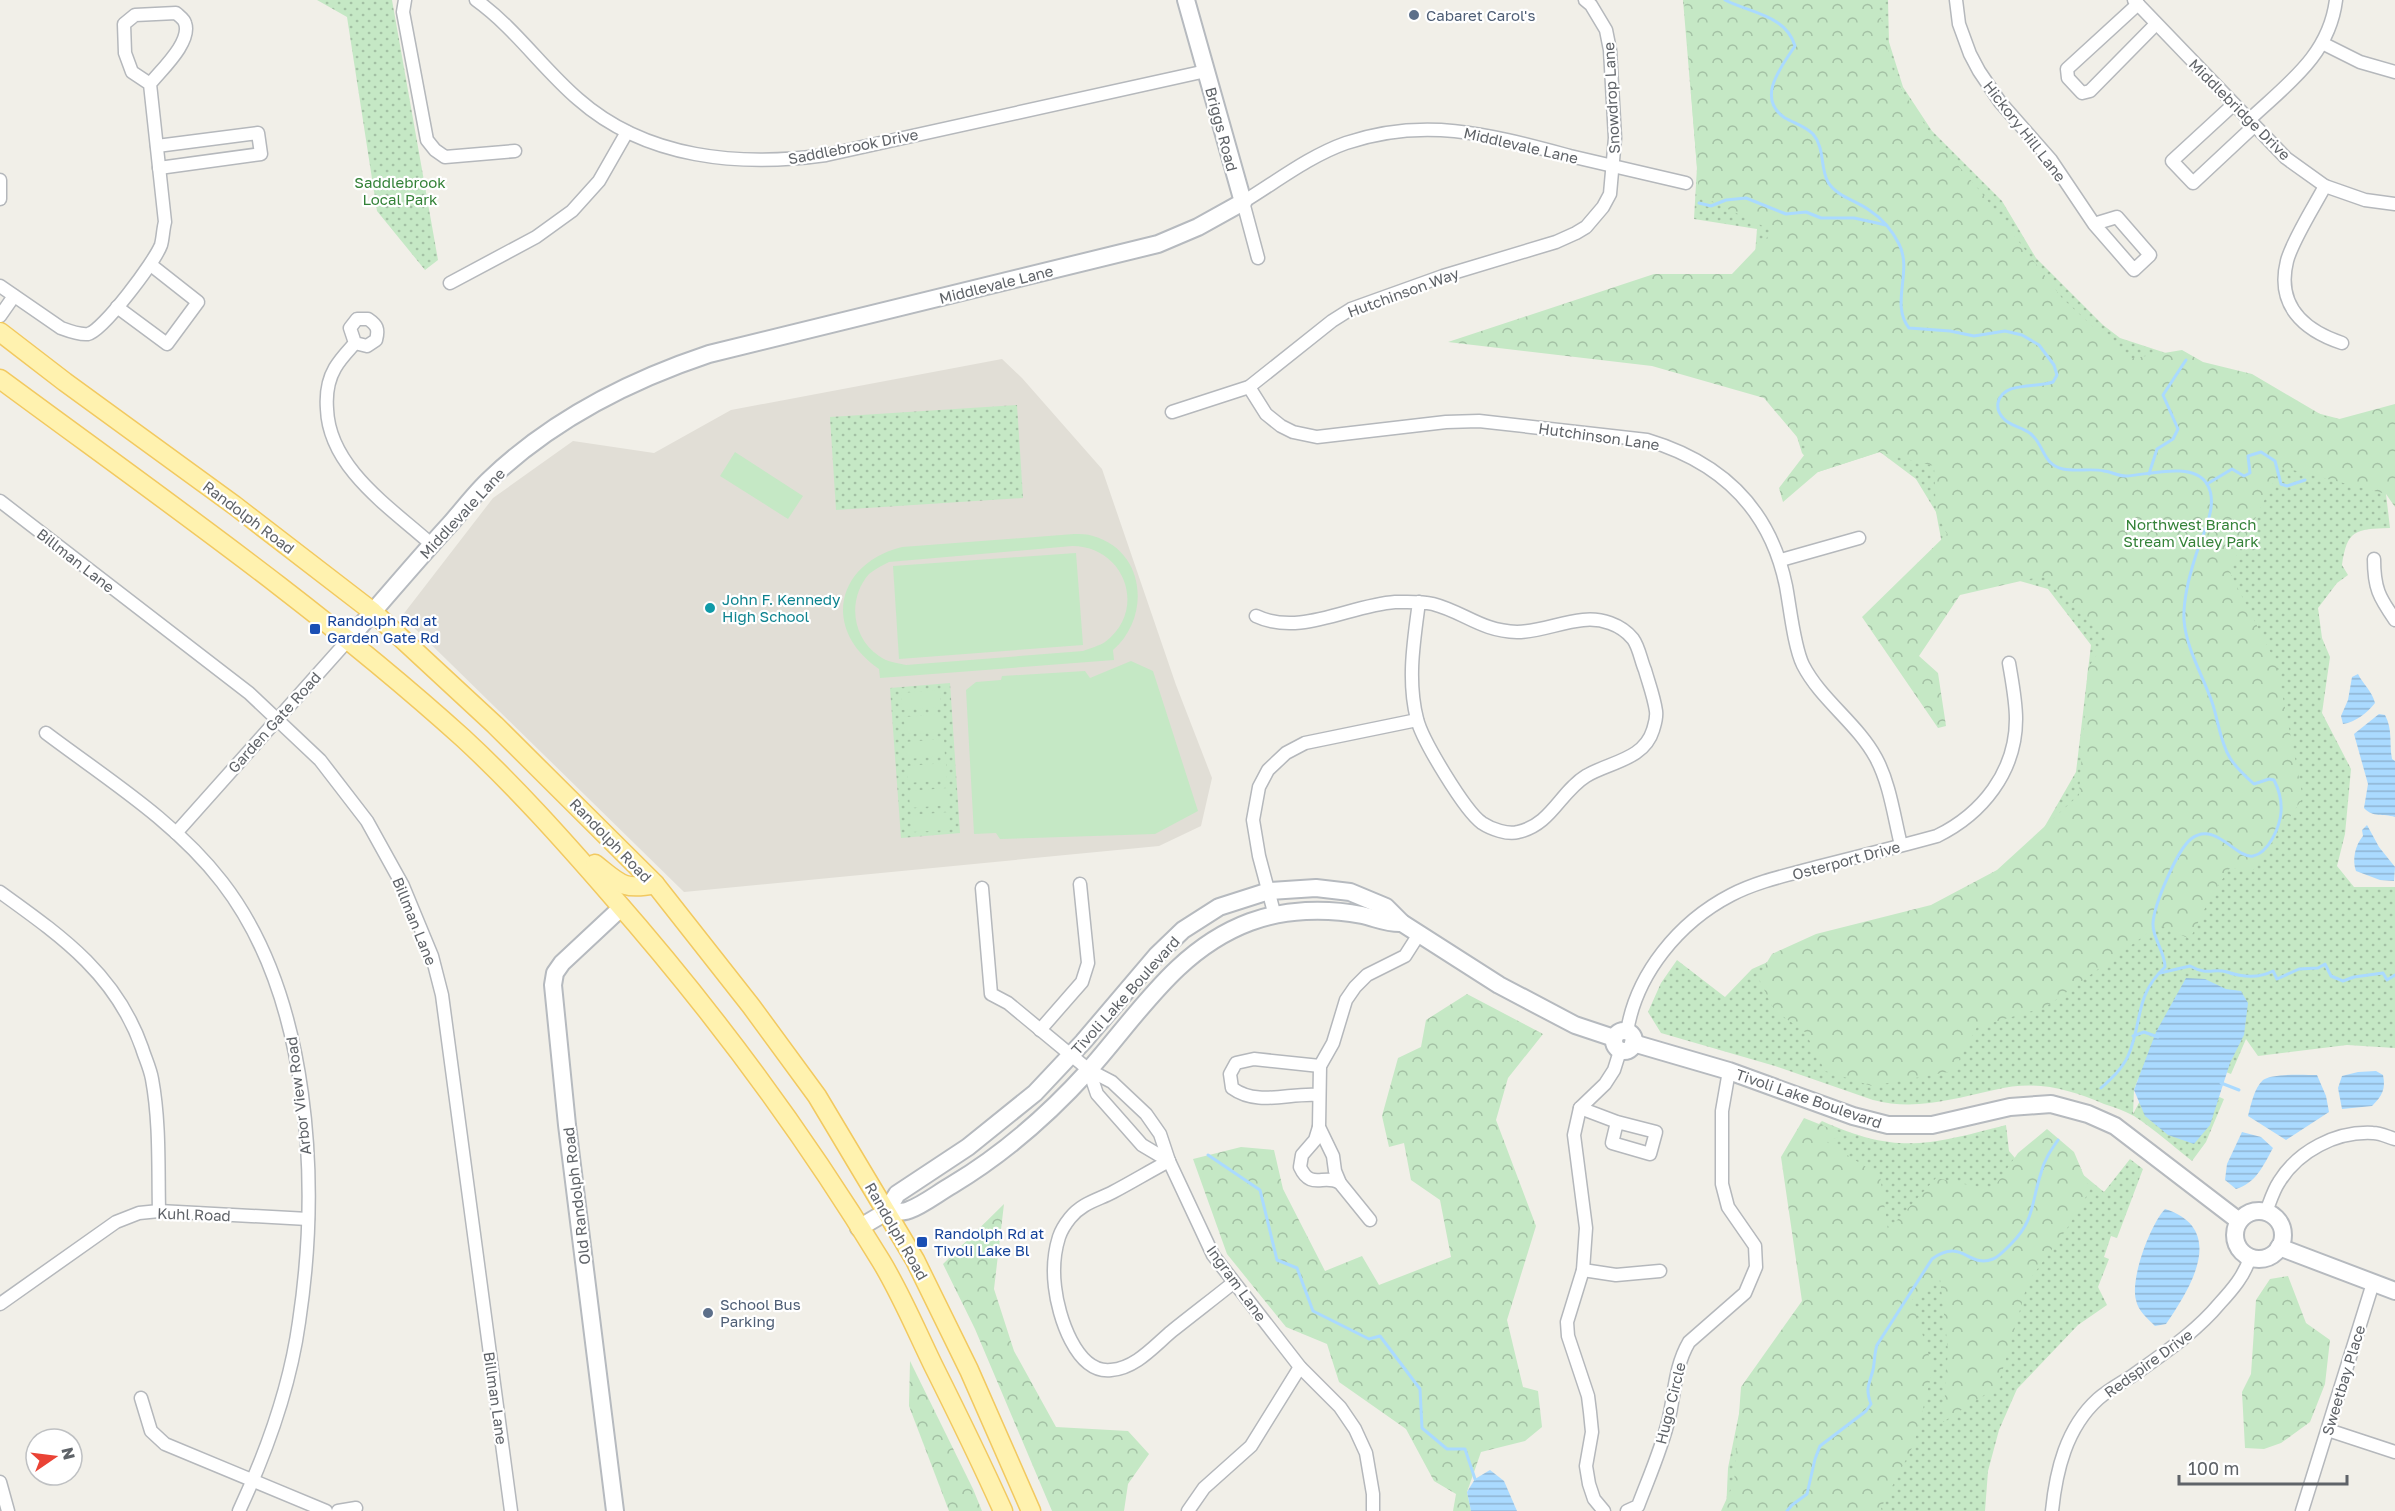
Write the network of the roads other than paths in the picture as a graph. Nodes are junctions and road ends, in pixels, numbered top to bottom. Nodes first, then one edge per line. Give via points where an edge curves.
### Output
1 (405, 0) edge
2 (476, 0) edge
3 (1186, 0) edge
4 (1585, 0) edge
5 (1956, 0) edge
6 (2336, 0) edge
7 (2136, 2) edge
8 (2156, 24) junction
9 (2324, 44) junction
10 (1206, 71) junction
11 (2395, 72) edge
12 (150, 84) junction
13 (2234, 104) junction
14 (2252, 123) junction
15 (627, 132) junction
16 (156, 146) junction
17 (515, 151) dead end
18 (1614, 167) junction
19 (159, 168) junction
20 (0, 180) edge
21 (1686, 183) dead end
22 (2325, 186) junction
23 (0, 199) edge
24 (1243, 202) junction
25 (2395, 204) edge
26 (2094, 224) junction
27 (1258, 258) dead end
28 (151, 265) junction
29 (450, 283) dead end
30 (5, 292) edge
31 (117, 306) junction
32 (0, 316) edge
33 (0, 332) edge
34 (355, 343) dead end
35 (2342, 343) dead end
36 (0, 379) edge
37 (1249, 387) junction
38 (1172, 412) dead end
39 (0, 501) edge
40 (1858, 538) dead end
41 (431, 544) junction
42 (1781, 560) junction
43 (2373, 560) dead end
44 (1419, 602) junction
45 (373, 612) junction
46 (1256, 616) dead end
47 (2395, 620) edge
48 (349, 639) junction
49 (2009, 663) dead end
50 (276, 718) junction
51 (1417, 720) junction
52 (46, 733) dead end
53 (176, 832) junction
54 (556, 833) junction
55 (1901, 846) junction
56 (655, 884) junction
57 (1080, 884) dead end
58 (982, 888) dead end
59 (1269, 891) junction
60 (0, 892) edge
61 (622, 907) junction
62 (1275, 916) junction
63 (1402, 923) junction
64 (1419, 934) junction
65 (711, 958) junction
66 (1040, 1030) junction
67 (1624, 1041) junction
68 (1071, 1055) junction
69 (1320, 1066) junction
70 (1089, 1070) junction
71 (1729, 1071) junction
72 (1319, 1095) junction
73 (1580, 1108) junction
74 (1617, 1122) dead end
75 (1319, 1127) junction
76 (2395, 1139) edge
77 (1169, 1161) junction
78 (1340, 1183) junction
79 (159, 1211) junction
80 (886, 1212) junction
81 (2266, 1212) junction
82 (308, 1219) junction
83 (1370, 1220) dead end
84 (2239, 1221) junction
85 (859, 1228) junction
86 (2279, 1247) junction
87 (2250, 1257) junction
88 (1584, 1269) junction
89 (1660, 1271) dead end
90 (2373, 1282) junction
91 (1233, 1283) junction
92 (2395, 1290) edge
93 (0, 1304) edge
94 (1300, 1367) junction
95 (141, 1398) dead end
96 (2328, 1430) junction
97 (2395, 1452) edge
98 (253, 1481) junction
99 (0, 1482) edge
100 (356, 1508) dead end
101 (8, 1511) edge
102 (239, 1511) edge
103 (326, 1511) edge
104 (338, 1511) edge
105 (511, 1511) edge
106 (615, 1511) edge
107 (1003, 1511) edge
108 (1031, 1511) edge
109 (1188, 1511) edge
110 (1373, 1511) edge
111 (1605, 1511) edge
112 (1627, 1511) edge
113 (2052, 1511) edge
114 (2302, 1511) edge

1 - 17 street via 427,140 445,157
2 - 15 street, Saddlebrook Drive via 518,35 577,98
3 - 10 street, Briggs Road
4 - 18 street, Snowdrop Lane via 1606,30 1610,50
5 - 26 street, Hickory Hill Lane via 1959,24 1979,71 2000,102 2051,160
6 - 9 street
7 - 8 street, Middlebridge Drive
7 - 8 street via 2067,69 2068,78 2082,93 2090,91
8 - 13 street, Middlebridge Drive
9 - 11 street via 2360,62
9 - 14 street
10 - 15 street, Saddlebrook Drive via 794,159 716,158 669,148
10 - 24 street, Briggs Road
12 - 12 street via 132,72 125,53 124,24 135,15 176,13 185,21 183,43
12 - 16 street
13 - 14 street, Middlebridge Drive
13 - 14 street via 2172,161 2193,183
14 - 22 street, Middlebridge Drive via 2286,158
15 - 29 street via 599,181 573,211 536,237
16 - 19 street
16 - 19 street via 258,133 261,154
18 - 21 street, Middlevale Lane
18 - 24 street, Middlevale Lane via 1462,130 1417,129 1344,144
18 - 37 street, Hutchinson Way via 1610,194 1603,207 1576,233 1351,309
19 - 28 street via 165,222 161,244
20 - 23 street
22 - 25 street, Middlebridge Drive via 2365,200
22 - 35 street via 2288,258 2284,281 2288,301 2301,321 2322,336
24 - 27 street, Briggs Road
24 - 41 street, Middlevale Lane via 1158,244 709,354 658,371 568,417 539,437 489,479
26 - 26 street, Hickory Hill Lane via 2134,270 2150,255 2117,218
28 - 31 street
28 - 31 street via 198,302 167,344
30 - 31 street via 72,332 89,334 102,326
30 - 32 street
33 - 45 main road, Randolph Road
34 - 41 street via 334,370 326,396 333,442 352,473
36 - 48 main road, Randolph Road
37 - 38 street, Hutchinson Way
37 - 42 street, Hutchinson Lane via 1266,414 1281,426 1317,437 1479,421 1647,440 1674,448 1733,484 1768,532
39 - 50 street, Billman Lane
40 - 42 street
41 - 45 street, Middlevale Lane
42 - 55 street, Hutchinson Lane via 1801,660 1809,677 1855,727 1876,758
43 - 47 street via 2378,597
44 - 46 street via 1391,603 1297,623 1270,622
44 - 51 street via 1411,665
44 - 51 street via 1435,604 1498,631 1521,632 1584,620 1606,621 1635,640 1657,717 1650,739 1629,758 1580,780 1545,819 1516,833 1492,829 1480,822 1431,754
45 - 48 street, Garden Gate Road
45 - 56 main road, Randolph Road via 495,725
48 - 50 street, Garden Gate Road
48 - 54 main road, Randolph Road via 463,738
49 - 55 street, Osterport Drive via 2016,719 2013,743 2000,780 1984,803 1957,826
50 - 53 street, Garden Gate Road
50 - 105 street, Billman Lane via 320,760 367,821 403,886 432,956 449,1039
51 - 59 street via 1305,743 1286,753 1268,770 1259,787 1253,820
52 - 53 street, Arbor View Road
53 - 82 street, Arbor View Road via 222,882 253,929 271,966 294,1043 305,1137
54 - 56 main road via 623,885 636,888
54 - 61 main road, Randolph Road
55 - 67 street, Osterport Drive via 1760,882 1711,907 1684,928 1657,958 1642,983
56 - 65 main road, Randolph Road
57 - 66 street via 1088,963 1082,982
58 - 66 street, Ingram Lane via 991,994
59 - 62 street
59 - 63 street, Tivoli Lake Boulevard via 1317,888 1350,892 1386,907
59 - 68 street, Tivoli Lake Boulevard via 1219,906 1183,930
60 - 79 street via 91,964 134,1026 152,1076
61 - 65 main road via 640,897 653,901
61 - 85 main road, Randolph Road via 739,1051 813,1154
61 - 106 street, Old Randolph Road via 562,963 553,986
62 - 63 street, Tivoli Lake Boulevard via 1328,910
62 - 70 street, Tivoli Lake Boulevard via 1221,934 1193,953
63 - 64 street, Tivoli Lake Boulevard
64 - 67 street, Tivoli Lake Boulevard via 1550,1013
64 - 69 street via 1405,956 1367,975 1355,987 1346,1000 1334,1043
65 - 80 main road, Randolph Road via 817,1095
66 - 68 street, Ingram Lane
67 - 71 street, Tivoli Lake Boulevard
67 - 73 street via 1605,1084
68 - 70 street, Ingram Lane
68 - 80 street, Tivoli Lake Boulevard via 1035,1093 995,1126 897,1194
69 - 72 street
69 - 72 street via 1254,1059 1236,1063 1230,1074 1232,1088 1241,1095
70 - 77 street, Ingram Lane via 1097,1094 1142,1145
70 - 77 street, Ingram Lane via 1112,1082 1146,1114 1160,1134
70 - 80 street, Tivoli Lake Boulevard via 1051,1110 971,1173 908,1211
71 - 84 street, Tivoli Lake Boulevard via 1888,1125 1932,1125 2020,1106 2051,1104 2088,1114 2115,1126
71 - 112 street, Hugo Circle via 1722,1111 1722,1184 1728,1207 1755,1246 1756,1267 1745,1293 1682,1352 1669,1418 1652,1470 1638,1506
72 - 75 street
73 - 74 street
73 - 88 street via 1574,1135 1586,1228
75 - 78 street
75 - 78 street via 1315,1140 1302,1155 1300,1167 1309,1179 1334,1179
76 - 81 street via 2375,1133 2343,1135 2319,1145 2294,1163 2278,1182
77 - 91 street, Ingram Lane via 1213,1255
77 - 91 street via 1092,1200 1072,1215 1059,1235 1054,1286 1071,1339 1094,1369 1127,1366
78 - 83 street
79 - 82 street, Kuhl Road
79 - 93 street, Kuhl Road via 139,1213 116,1222
80 - 85 street, Tivoli Lake Boulevard
80 - 108 main road, Randolph Road via 950,1329
81 - 84 street via 2251,1212
81 - 86 street via 2281,1226
82 - 98 street, Arbor View Road via 296,1340 276,1421
84 - 87 street via 2235,1242
85 - 107 main road, Randolph Road via 900,1297
86 - 87 street via 2270,1257
86 - 90 street
87 - 113 street, Redspire Drive via 2232,1290 2202,1323 2098,1399 2064,1451
88 - 89 street via 1616,1275
88 - 111 street via 1567,1322 1568,1336 1589,1404 1589,1484 1594,1499
90 - 92 street
90 - 96 street, Sweetbay Place
91 - 94 street, Ingram Lane
94 - 109 street via 1251,1446 1203,1488
94 - 110 street, Ingram Lane via 1340,1407 1355,1429 1366,1453
95 - 98 street via 151,1431 165,1444
96 - 97 street
96 - 114 street, Sweetbay Place
98 - 102 street, Arbor View Road
98 - 103 street
99 - 101 street
100 - 104 street

